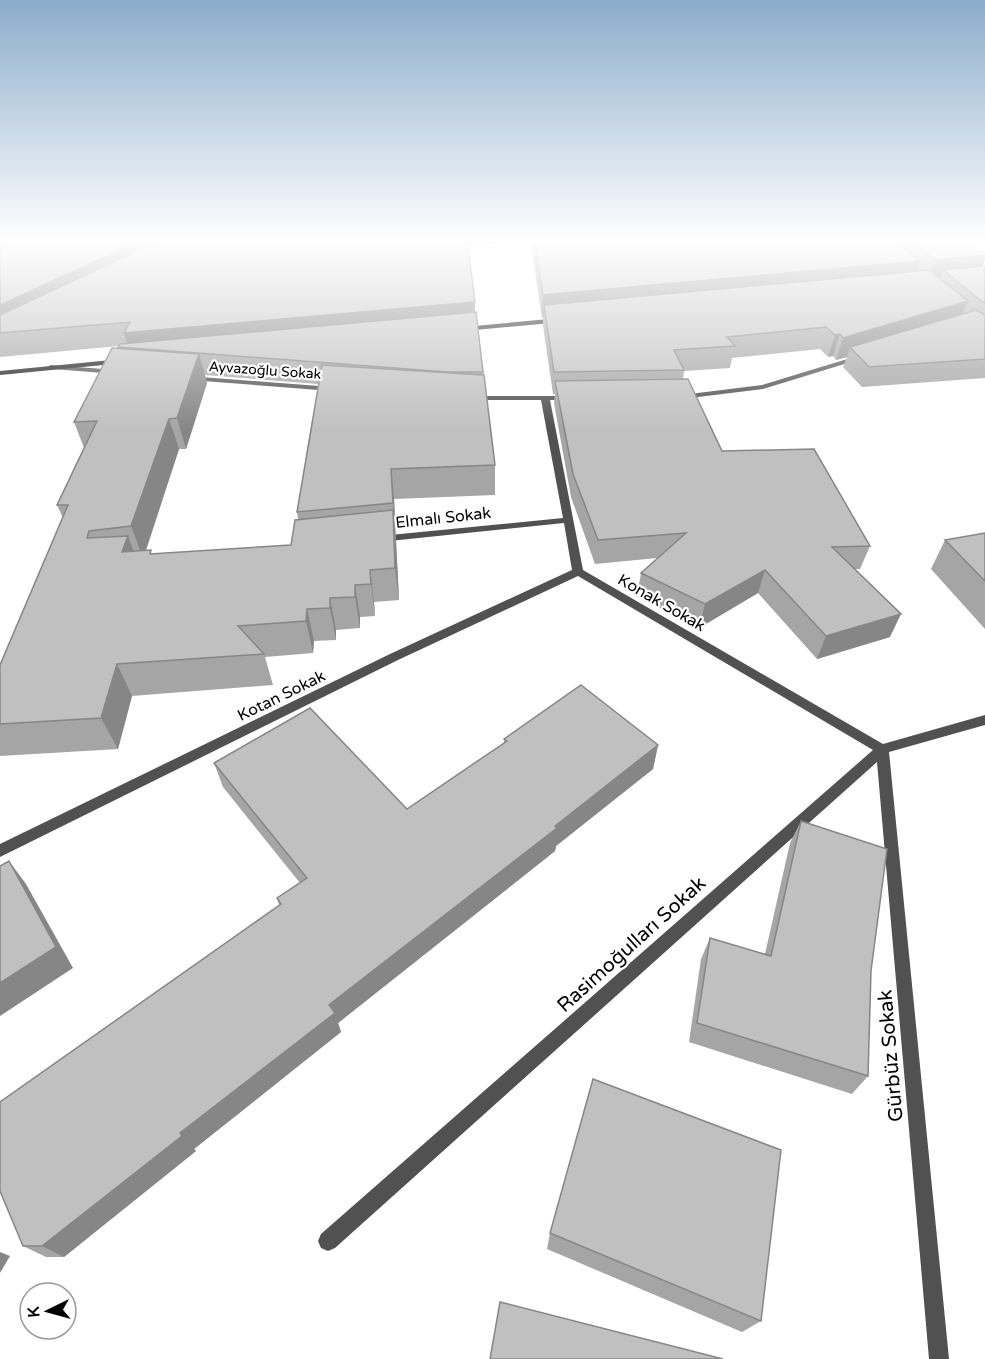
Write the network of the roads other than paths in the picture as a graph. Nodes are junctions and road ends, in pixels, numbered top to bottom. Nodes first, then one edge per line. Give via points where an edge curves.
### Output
1 (565, 320) edge
2 (458, 329) edge
3 (866, 356) edge
4 (135, 360) edge
5 (52, 367) junction
6 (0, 373) edge
7 (122, 373) edge
8 (180, 377) edge
9 (343, 390) edge
10 (676, 397) edge
11 (459, 398) edge
12 (545, 398) junction
13 (578, 398) edge
14 (568, 520) junction
15 (367, 540) edge
16 (578, 572) junction
17 (985, 720) edge
18 (882, 748) junction
19 (0, 851) edge
20 (328, 1241) dead end
21 (939, 1359) edge

1 - 2 main road
3 - 10 street via 763,387
4 - 5 main road
5 - 6 main road
5 - 7 street
8 - 9 street, Ayvazoğlu Sokak
11 - 12 street
12 - 13 street
12 - 14 street
14 - 15 street, Elmalı Sokak
14 - 16 street
16 - 18 street, Konak Sokak
16 - 19 street, Kotan Sokak via 394,657
17 - 18 street, Rasimoğulları Sokak
18 - 20 street, Rasimoğulları Sokak
18 - 21 street, Gürbüz Sokak

